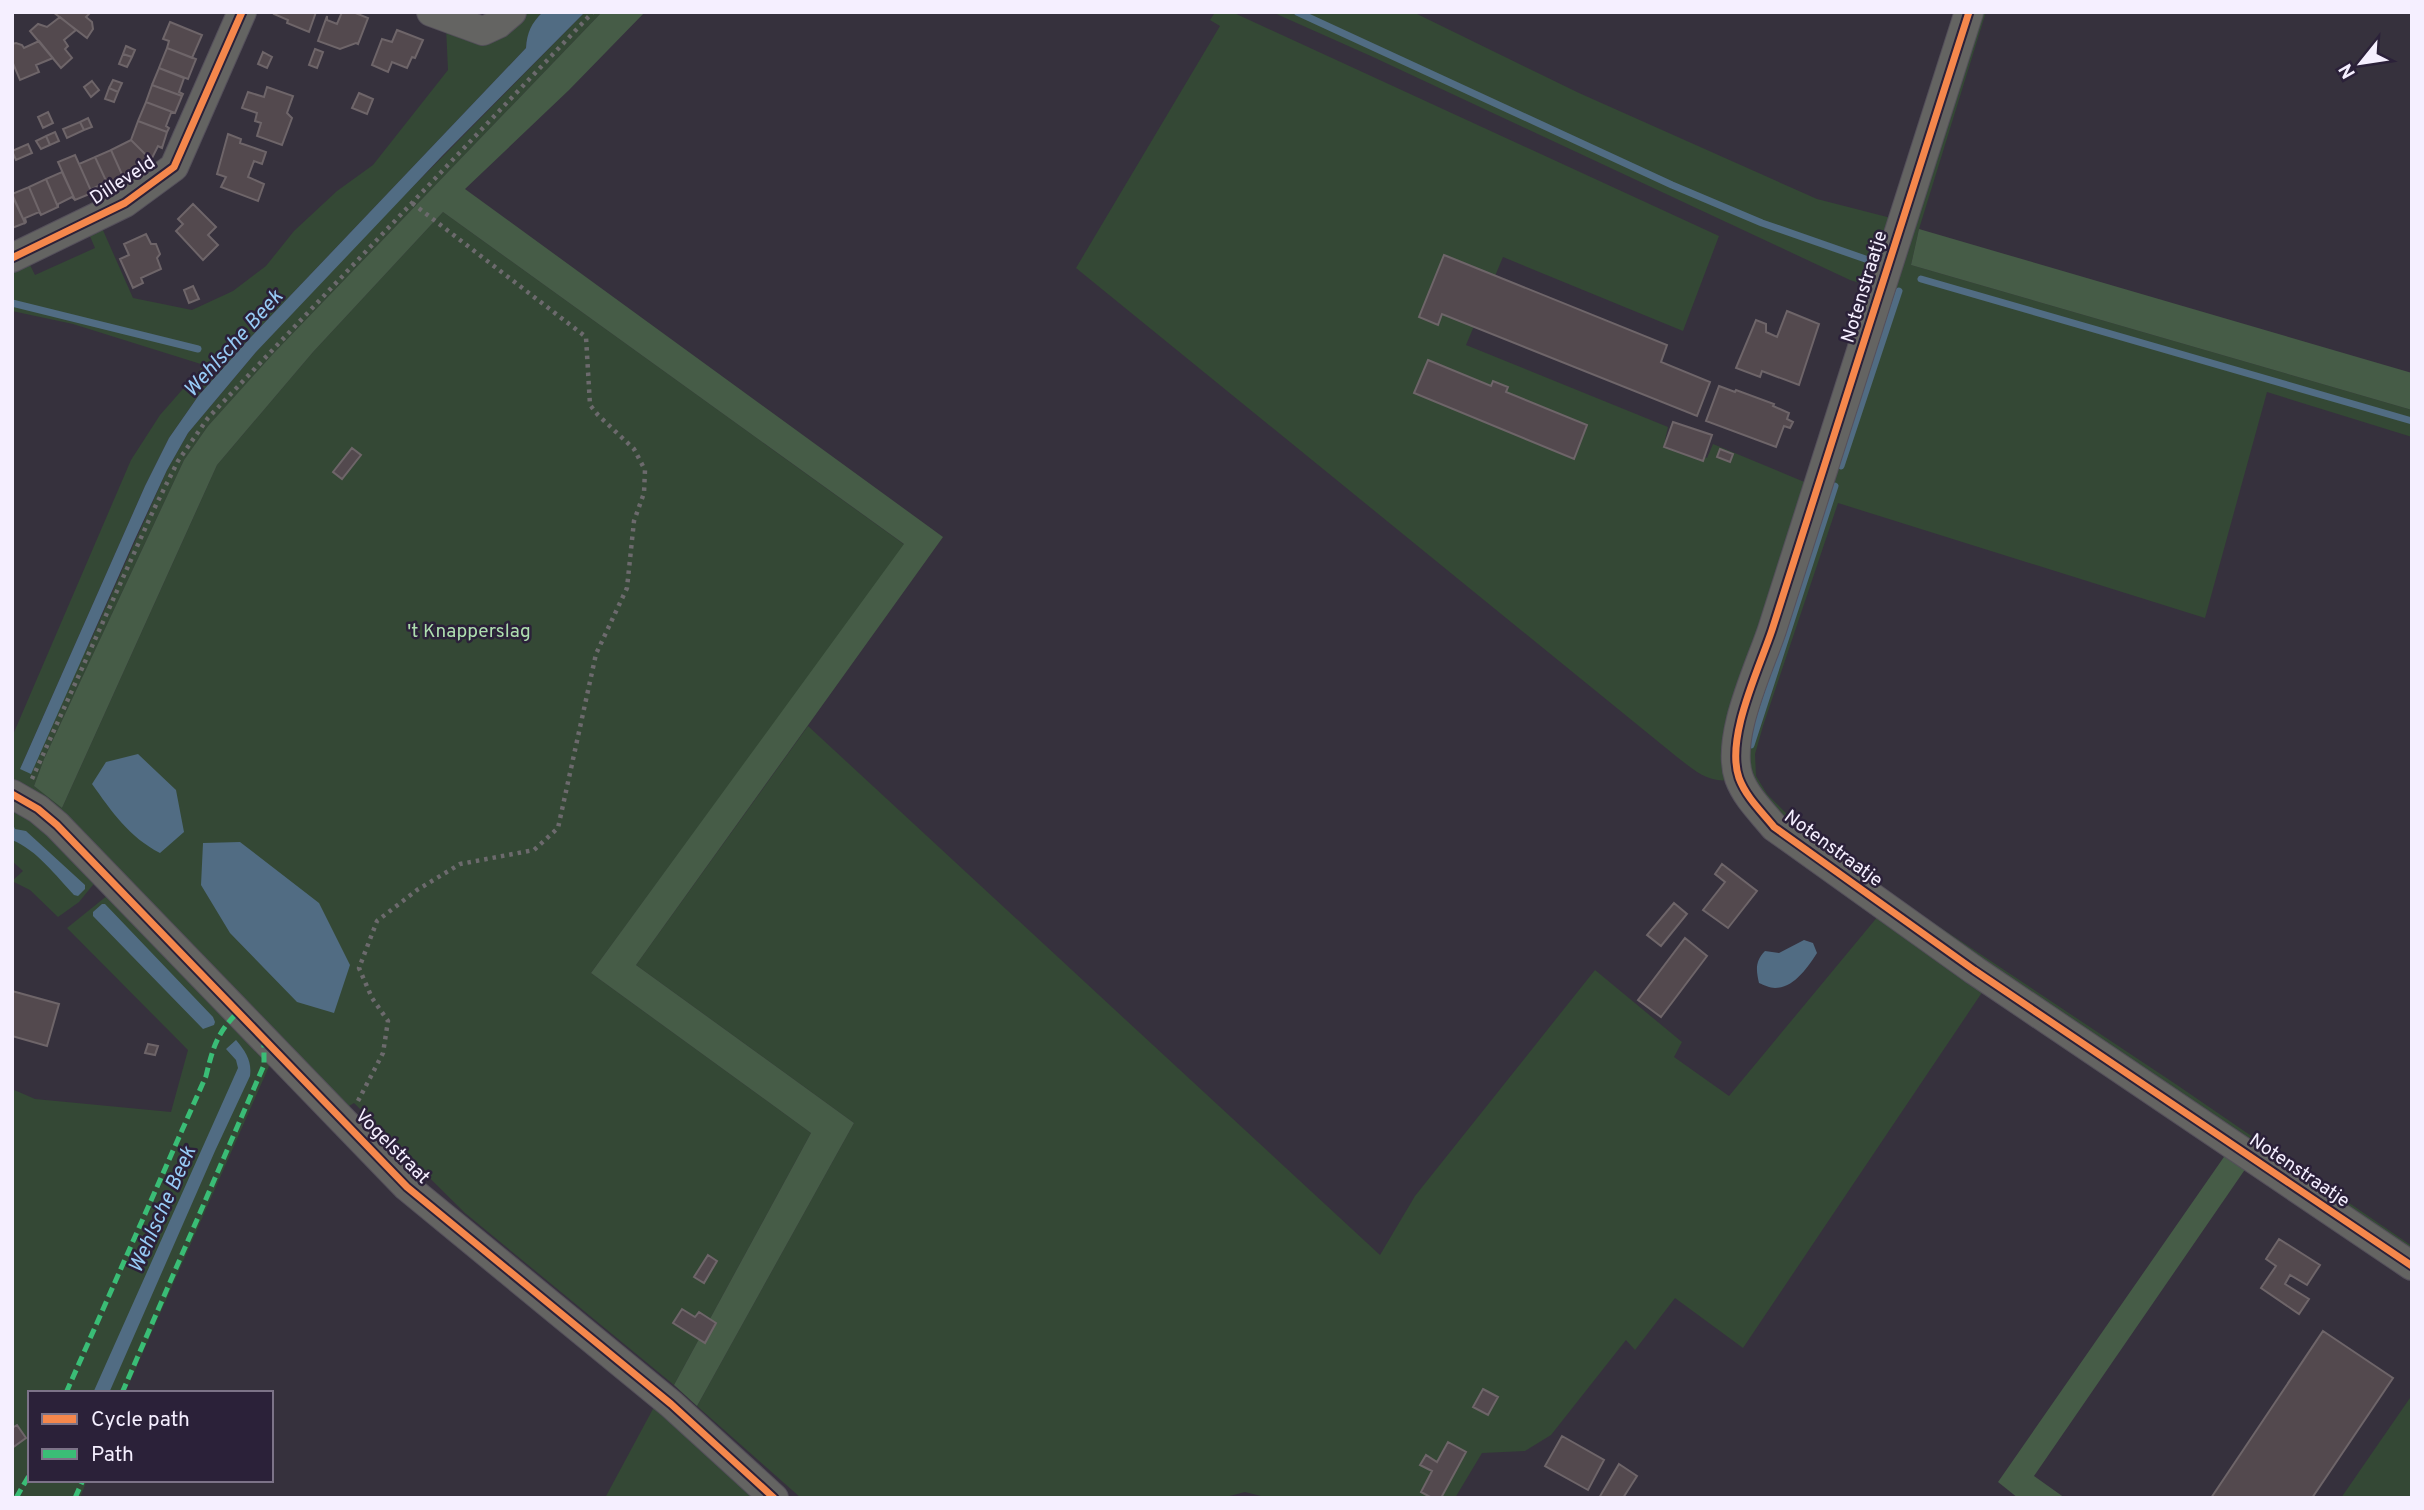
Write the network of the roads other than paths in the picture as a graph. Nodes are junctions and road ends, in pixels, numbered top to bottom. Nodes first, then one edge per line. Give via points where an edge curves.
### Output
1 (242, 12) edge
2 (431, 12) edge
3 (512, 12) edge
4 (1969, 12) edge
5 (12, 258) edge
6 (16, 796) edge
7 (2412, 1266) edge
8 (774, 1498) edge

1 - 5 street, Dilleveld via 174,167 125,203
2 - 3 street via 483,31
4 - 7 street, Notenstraatje via 1738,729 1734,758 1740,779 1750,798 1785,835 1974,970
6 - 8 street, Vogelstraat via 57,825 407,1187 671,1404

